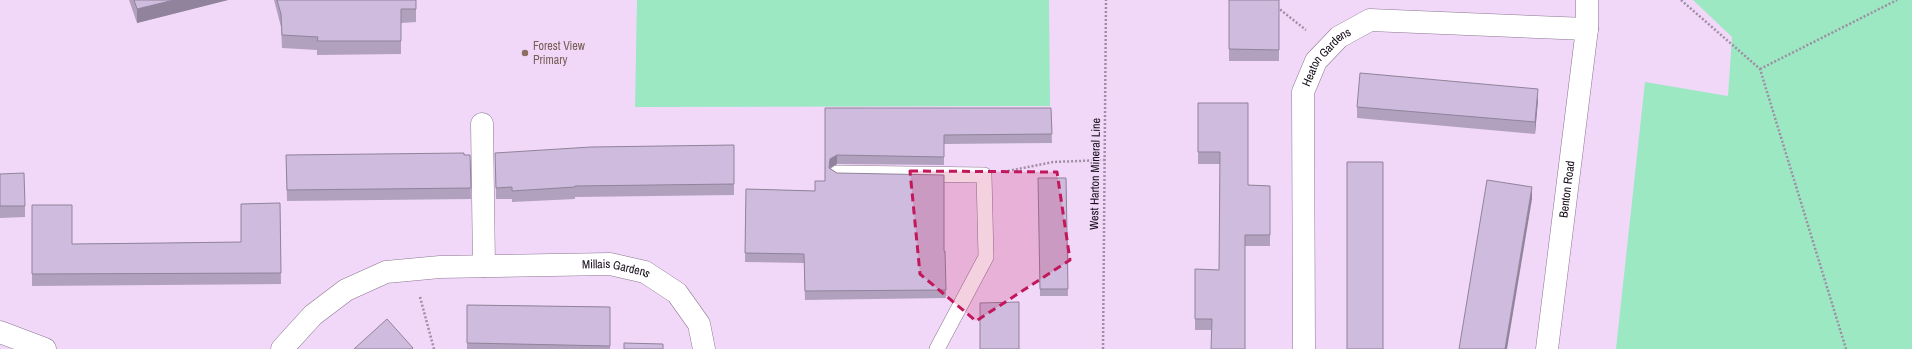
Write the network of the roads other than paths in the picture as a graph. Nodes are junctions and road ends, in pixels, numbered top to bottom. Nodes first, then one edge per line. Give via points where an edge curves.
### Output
1 (1587, 0) edge
2 (1587, 29) junction
3 (482, 124) dead end
4 (837, 173) edge
5 (484, 266) junction
6 (0, 332) edge
7 (45, 349) edge
8 (282, 349) edge
9 (704, 349) edge
10 (937, 349) edge
11 (1304, 349) edge
12 (1548, 349) edge

1 - 2 street, Benton Road
2 - 11 street, Heaton Gardens via 1370,20 1338,37 1316,61 1303,92
2 - 12 street, Benton Road
3 - 5 street
4 - 10 lane via 984,175 986,257
5 - 8 street, Millais Gardens via 386,272 346,290 313,315
5 - 9 street, Millais Gardens via 610,264 645,272 678,292 699,324
6 - 7 street

